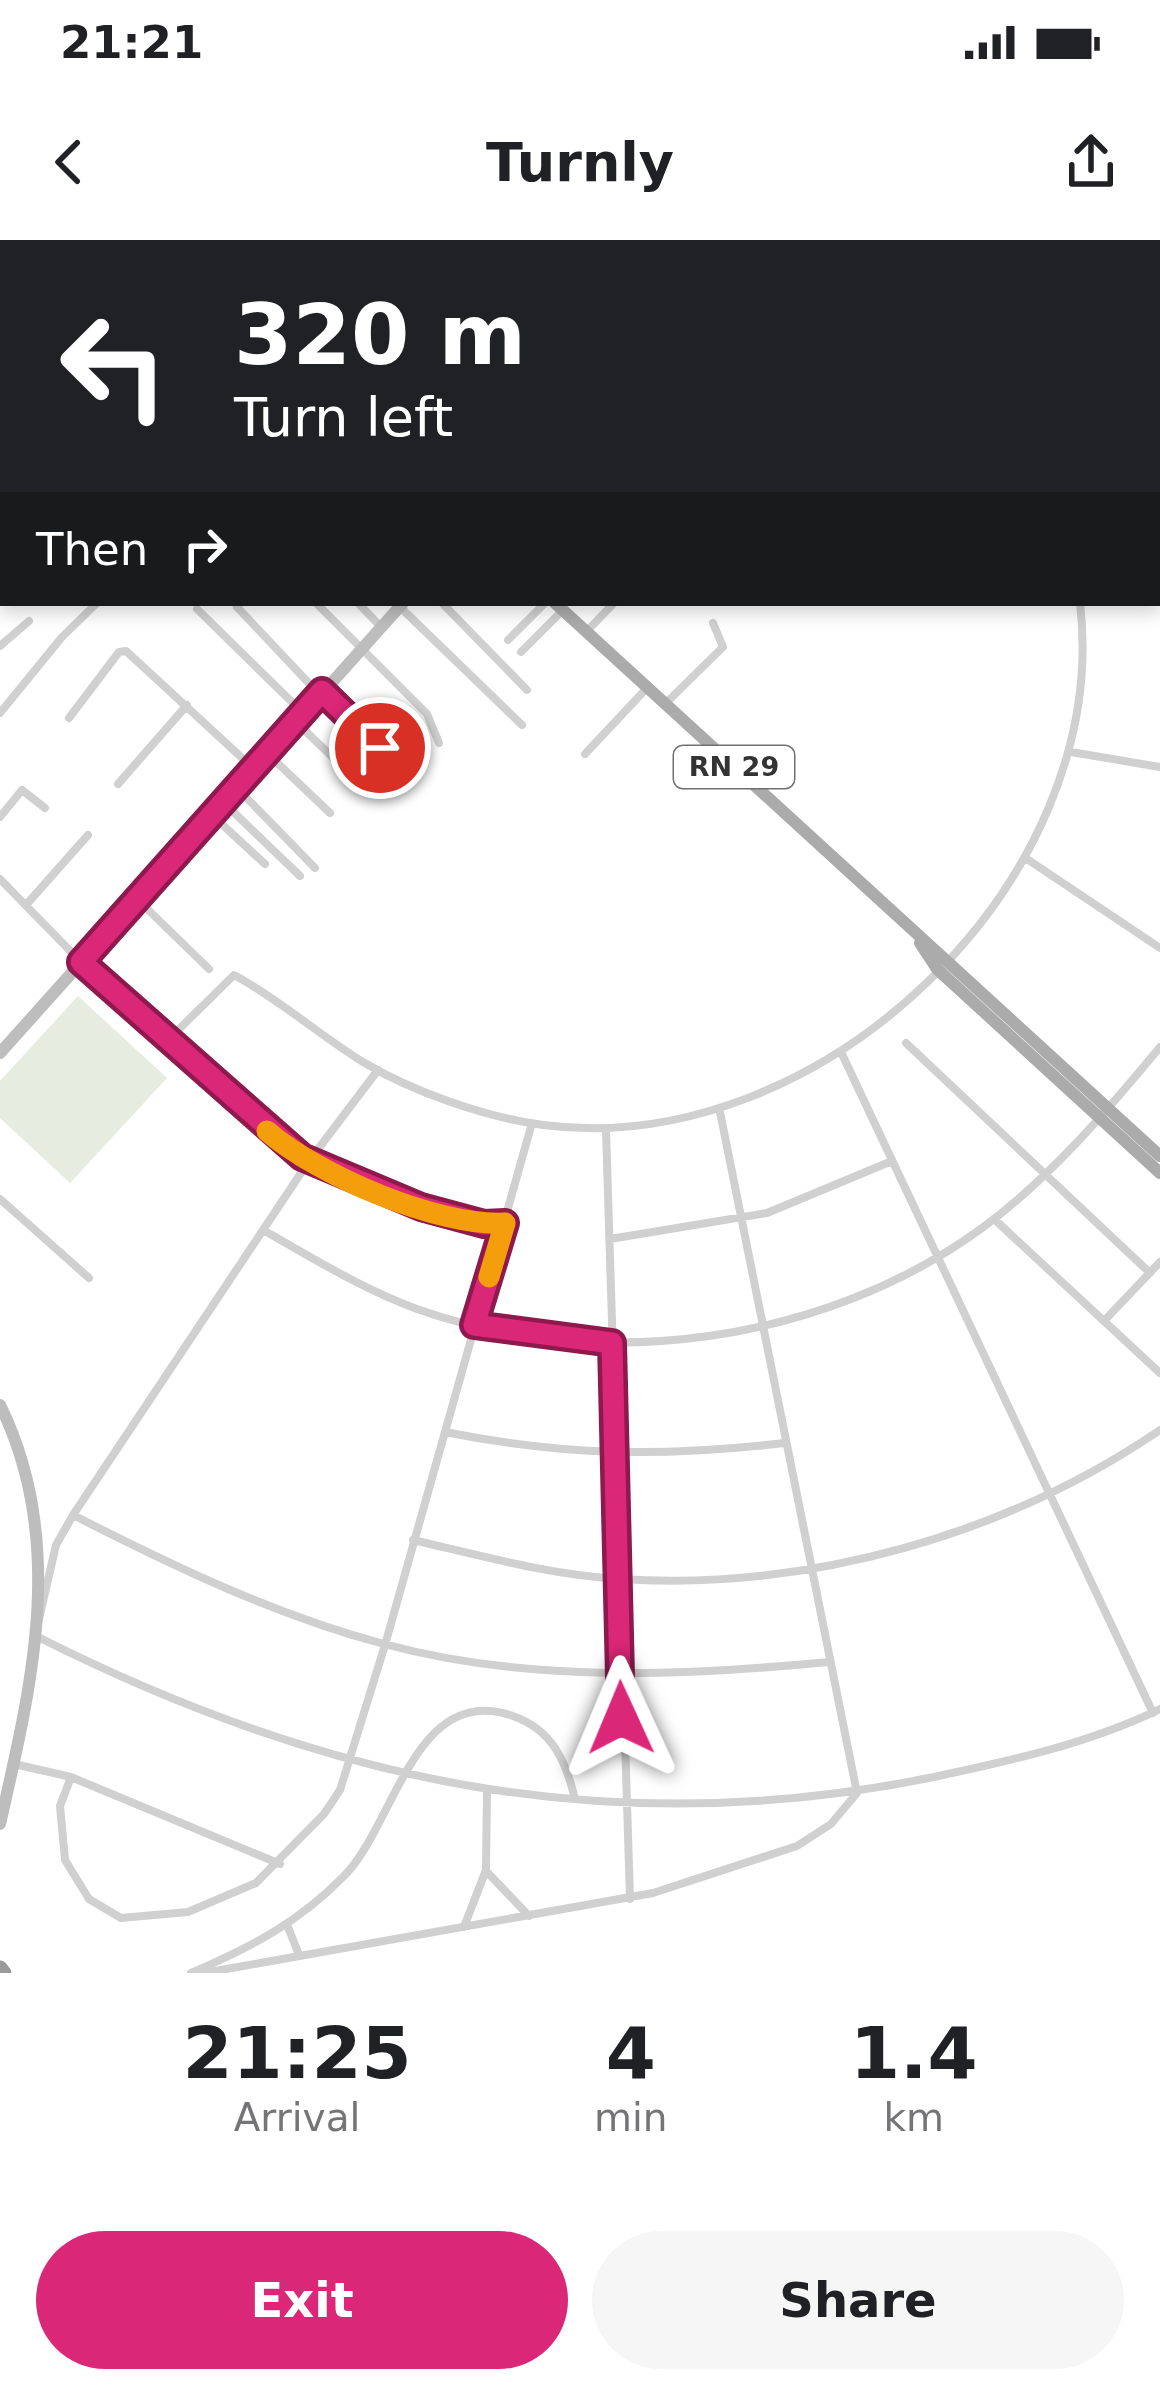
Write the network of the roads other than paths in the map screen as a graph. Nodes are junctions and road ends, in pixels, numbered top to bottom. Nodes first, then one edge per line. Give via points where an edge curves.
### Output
1 (94, 606) edge
2 (319, 606) edge
3 (361, 606) edge
4 (401, 606) edge
5 (403, 606) edge
6 (445, 606) edge
7 (541, 606) edge
8 (611, 606) edge
9 (1080, 606) edge
10 (237, 607) dead end
11 (559, 607) edge
12 (197, 609) dead end
13 (28, 621) dead end
14 (713, 623) dead end
15 (382, 628) junction
16 (586, 632) junction
17 (508, 640) dead end
18 (0, 646) edge
19 (362, 649) junction
20 (521, 652) dead end
21 (646, 688) junction
22 (527, 690) dead end
23 (321, 693) junction
24 (665, 704) junction
25 (188, 705) junction
26 (0, 713) edge
27 (299, 717) junction
28 (69, 718) dead end
29 (522, 725) dead end
30 (440, 743) dead end
31 (380, 748) dead end
32 (1071, 752) junction
33 (267, 753) junction
34 (584, 754) dead end
35 (1160, 767) edge
36 (254, 768) junction
37 (347, 771) dead end
38 (118, 784) dead end
39 (237, 788) junction
40 (224, 803) junction
41 (45, 808) dead end
42 (330, 813) dead end
43 (213, 816) junction
44 (0, 817) edge
45 (88, 836) dead end
46 (1027, 859) junction
47 (265, 864) dead end
48 (315, 868) dead end
49 (300, 876) dead end
50 (0, 879) edge
51 (137, 898) junction
52 (26, 905) junction
53 (1160, 948) edge
54 (81, 962) junction
55 (941, 964) junction
56 (209, 969) dead end
57 (167, 1040) junction
58 (906, 1042) dead end
59 (1160, 1047) edge
60 (0, 1052) edge
61 (841, 1052) junction
62 (378, 1070) junction
63 (720, 1112) junction
64 (1104, 1112) junction
65 (532, 1123) junction
66 (606, 1130) junction
67 (1160, 1156) edge
68 (309, 1160) junction
69 (892, 1161) junction
70 (1160, 1173) edge
71 (1044, 1174) junction
72 (0, 1199) edge
73 (994, 1219) junction
74 (741, 1220) junction
75 (505, 1223) junction
76 (263, 1230) junction
77 (610, 1239) junction
78 (938, 1257) junction
79 (1160, 1262) edge
80 (1150, 1273) junction
81 (89, 1278) dead end
82 (1104, 1321) junction
83 (474, 1325) junction
84 (762, 1325) junction
85 (612, 1343) junction
86 (1160, 1372) edge
87 (0, 1405) edge
88 (1160, 1430) edge
89 (445, 1432) junction
90 (784, 1443) junction
91 (616, 1456) junction
92 (1047, 1497) junction
93 (73, 1515) junction
94 (413, 1540) junction
95 (809, 1568) junction
96 (622, 1580) junction
97 (39, 1618) junction
98 (38, 1637) junction
99 (386, 1645) junction
100 (829, 1662) junction
101 (620, 1676) junction
102 (1156, 1711) edge
103 (350, 1762) junction
104 (14, 1764) junction
105 (405, 1776) junction
106 (71, 1777) junction
107 (487, 1790) junction
108 (856, 1793) junction
109 (575, 1799) junction
110 (623, 1803) junction
111 (0, 1824) edge
112 (280, 1864) junction
113 (486, 1870) junction
114 (630, 1899) junction
115 (529, 1916) junction
116 (464, 1928) junction
117 (285, 1929) junction
118 (279, 1950) junction
119 (299, 1955) junction
120 (191, 1973) edge
121 (204, 1973) edge

1 - 26 street
2 - 19 street
3 - 15 street
4 - 15 main road
5 - 29 street
6 - 22 street
7 - 17 street
8 - 16 street
9 - 32 street via 1083,661
10 - 23 street
11 - 16 main road, RN 29
11 - 20 street
12 - 27 street
13 - 18 street
14 - 24 street via 724,647
15 - 19 main road
16 - 21 main road, RN 29
19 - 23 main road
19 - 30 street via 427,714
21 - 24 main road, RN 29
21 - 34 street
23 - 27 main road
23 - 31 street
24 - 55 main road, RN 29
25 - 28 street via 126,651
25 - 36 street
25 - 38 street
27 - 33 main road
27 - 37 street
32 - 35 street
32 - 46 street
33 - 36 main road
33 - 42 street
36 - 39 main road
39 - 40 main road
39 - 48 street
40 - 43 main road
40 - 49 street
41 - 44 street via 27,790
43 - 47 street
43 - 51 main road
45 - 52 street
46 - 53 street
46 - 55 street
50 - 52 street
51 - 54 main road
51 - 56 street
52 - 54 street
54 - 57 street
54 - 60 main road
55 - 61 street
55 - 64 main road, RN 29
57 - 62 street via 234,975
57 - 68 street
58 - 71 street
59 - 64 street
61 - 63 street
61 - 69 street
62 - 65 street
62 - 68 street
63 - 66 street
63 - 74 street
64 - 67 main road, RN 29
64 - 70 main road, RN 29
64 - 71 street
65 - 66 street
65 - 75 street
66 - 77 street
68 - 75 street via 421,1207
68 - 76 street
69 - 74 street
69 - 78 street
71 - 73 street
71 - 80 street
72 - 81 street
73 - 78 street
73 - 82 street
74 - 77 street
74 - 84 street
75 - 83 street
76 - 83 street via 370,1290
76 - 93 street
77 - 85 street
78 - 84 street
78 - 92 street
79 - 80 street
80 - 82 street
82 - 86 street
83 - 85 street
83 - 89 street
84 - 85 street
84 - 90 street
85 - 91 street
87 - 97 main road via 37,1516
88 - 92 street
89 - 91 street
89 - 94 street
90 - 91 street
90 - 95 street
91 - 96 street
92 - 95 street via 916,1544
92 - 102 street
93 - 97 street via 56,1545
93 - 99 street via 194,1575
94 - 96 street
94 - 99 street
95 - 96 street
95 - 100 street
96 - 101 street
97 - 98 main road
98 - 103 street via 189,1708
98 - 104 main road
99 - 101 street
99 - 103 street
100 - 101 street
100 - 108 street
101 - 110 street
102 - 108 street via 1029,1754
103 - 105 street
103 - 112 street via 324,1814
104 - 106 street
104 - 111 main road
105 - 107 street
105 - 109 street via 431,1734 460,1715 492,1711 549,1738
105 - 117 street via 363,1856
106 - 112 street
106 - 112 street via 61,1805 65,1860 89,1899 121,1918 188,1912
107 - 109 street
107 - 113 street
108 - 110 street
108 - 114 street via 831,1824 797,1846
109 - 110 street
110 - 114 street
113 - 115 street
113 - 116 street
114 - 115 street
115 - 116 street
116 - 119 street
117 - 118 street
117 - 119 street
117 - 120 street
118 - 119 street
118 - 121 street

